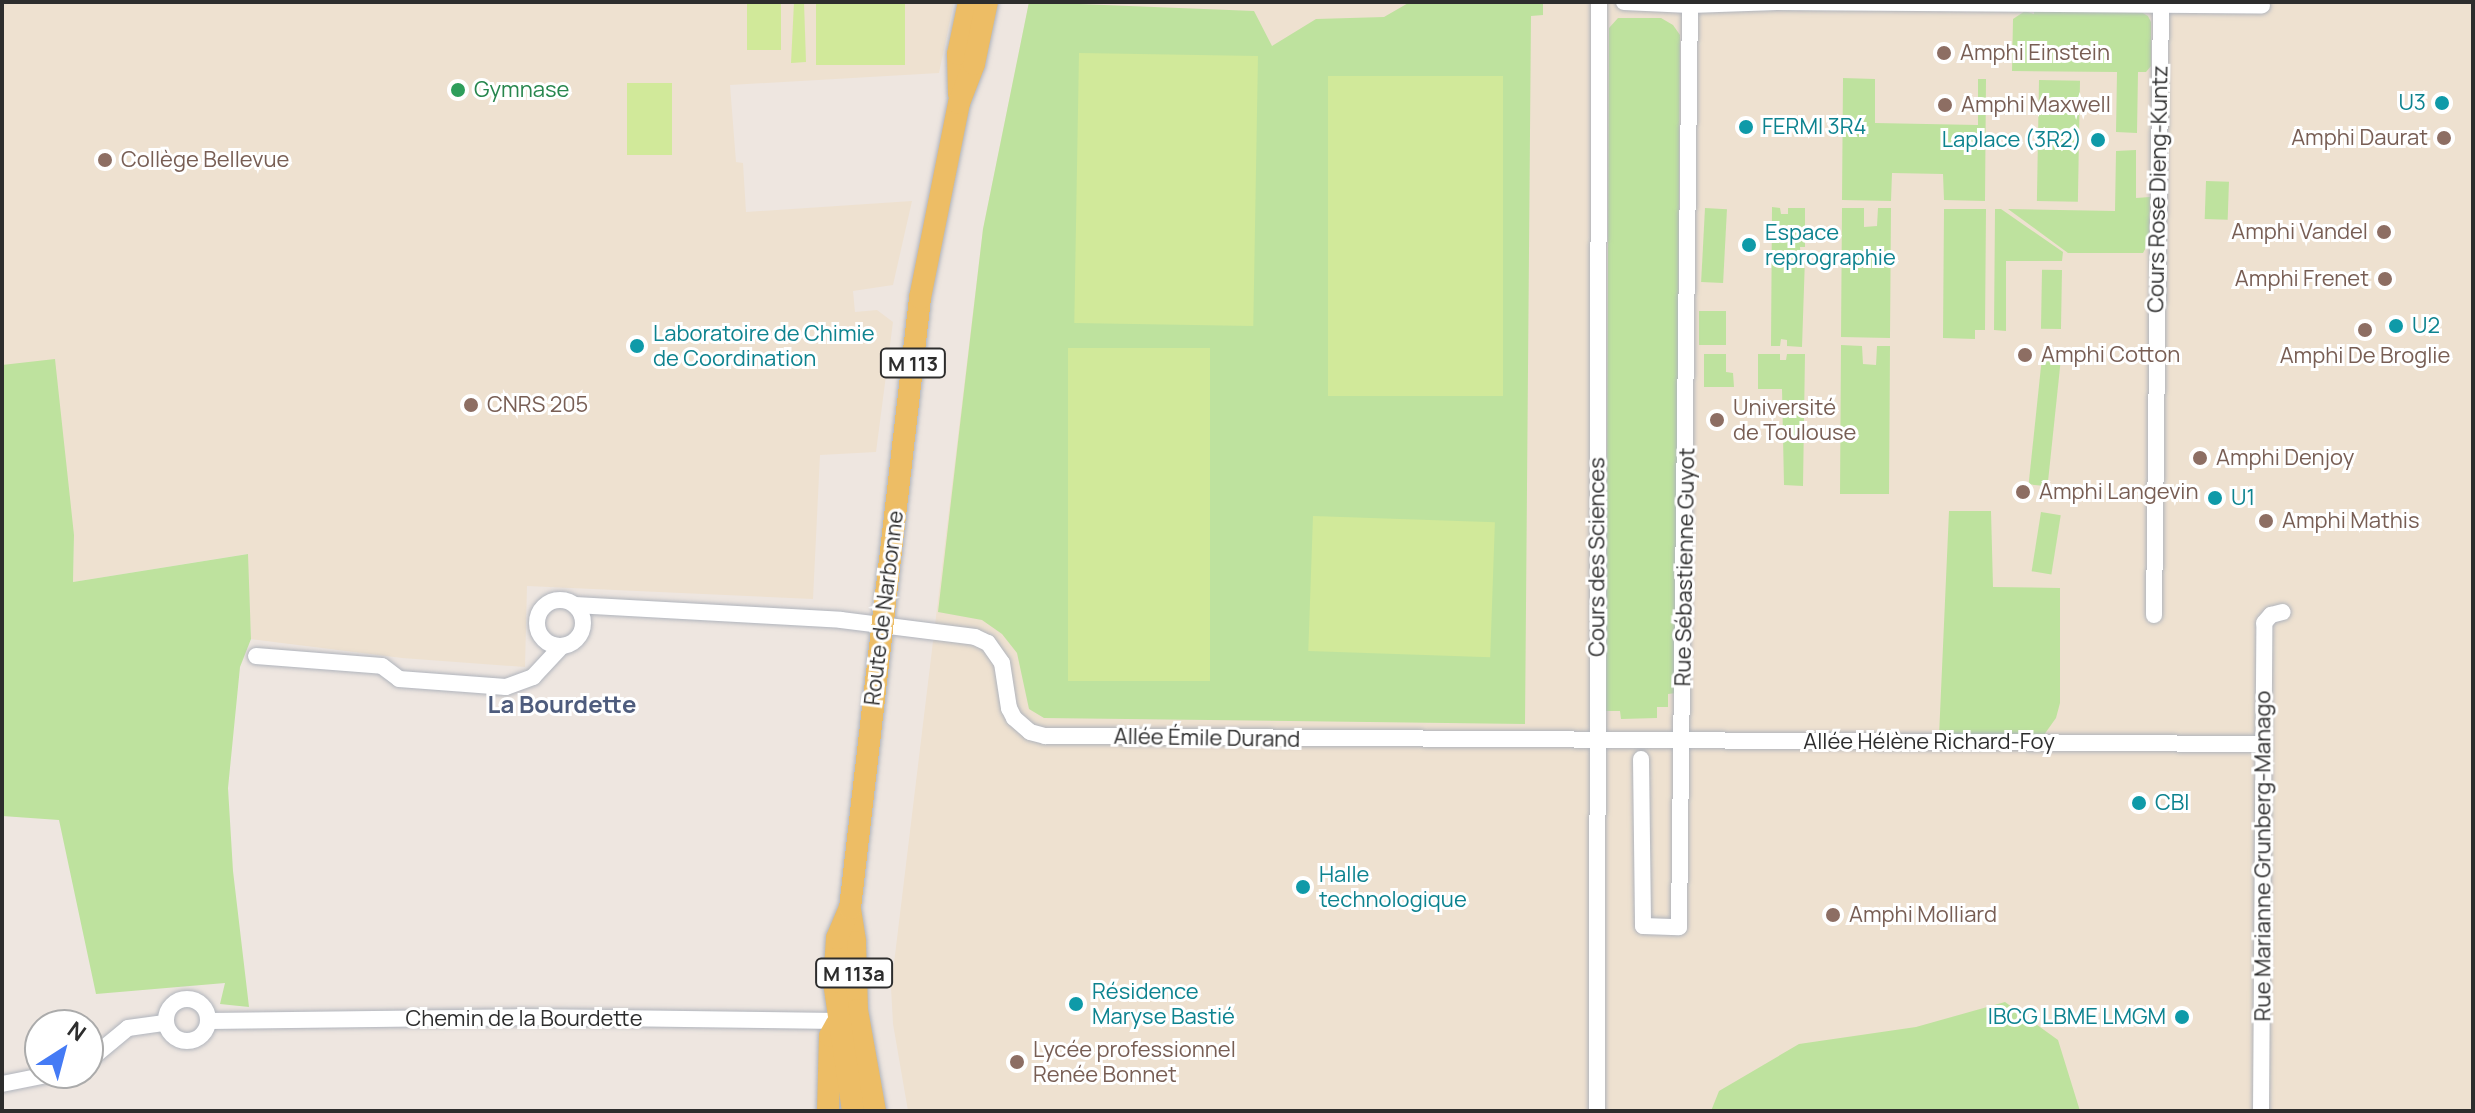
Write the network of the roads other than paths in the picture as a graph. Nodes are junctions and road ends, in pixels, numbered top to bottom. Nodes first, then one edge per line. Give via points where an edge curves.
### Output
1 (969, 2) edge
2 (987, 2) edge
3 (1599, 2) edge
4 (1624, 2) edge
5 (1690, 4) edge
6 (2161, 4) edge
7 (2262, 5) dead end
8 (959, 103) junction
9 (575, 605) junction
10 (605, 609) junction
11 (2283, 612) dead end
12 (2154, 615) dead end
13 (583, 621) junction
14 (883, 626) junction
15 (557, 645) junction
16 (256, 656) dead end
17 (1595, 739) junction
18 (1680, 741) junction
19 (2263, 744) junction
20 (1641, 759) dead end
21 (850, 908) junction
22 (209, 1021) junction
23 (839, 1021) junction
24 (165, 1023) junction
25 (862, 1038) junction
26 (104, 1048) edge
27 (24, 1080) edge
28 (2, 1084) edge
29 (828, 1111) edge
30 (853, 1111) edge
31 (875, 1111) edge
32 (1597, 1111) edge
33 (2261, 1111) edge

1 - 8 main road, Route de Narbonne / M 113 via 958,54
2 - 8 main road, Route de Narbonne / M 113 via 974,64
3 - 17 street, Cours des Sciences
4 - 5 street
5 - 6 street
5 - 18 street, Rue Sébastienne Guyot
6 - 7 street
6 - 12 street, Cours Rose Dieng-Kuntz
8 - 14 main road, Route de Narbonne / M 113 via 920,298
9 - 10 street, Allée Émile Durand
9 - 13 street
9 - 15 street via 554,600 540,610 539,633
10 - 13 street
10 - 14 street, Allée Émile Durand
11 - 19 street, Rue Marianne Grunberg-Manago via 2264,623
13 - 15 street via 579,636
14 - 17 street, Allée Émile Durand via 988,643 1002,663 1014,718 1030,732 1045,736
14 - 21 main road, Route de Narbonne / M 113
15 - 16 street via 533,677 506,687 399,679 382,666
17 - 18 street, Allée Hélène Richard-Foy
17 - 32 street, Cours des Sciences
18 - 19 street, Allée Hélène Richard-Foy
18 - 20 street, Rue Sébastienne Guyot via 1679,927 1643,926
19 - 33 street, Rue Marianne Grunberg-Manago
21 - 23 main road, Route de Narbonne / M 113 via 837,938 834,963
21 - 25 main road, M 113a
22 - 23 street, Chemin de la Bourdette
22 - 24 street via 206,1031 188,1042 169,1033
22 - 24 street via 202,1005 186,999 170,1007
23 - 25 street
23 - 29 main road, Route de Narbonne / M 113 via 830,1036
23 - 30 main road, M 113a
24 - 26 street via 128,1028
25 - 31 main road, M 113a
27 - 28 street

